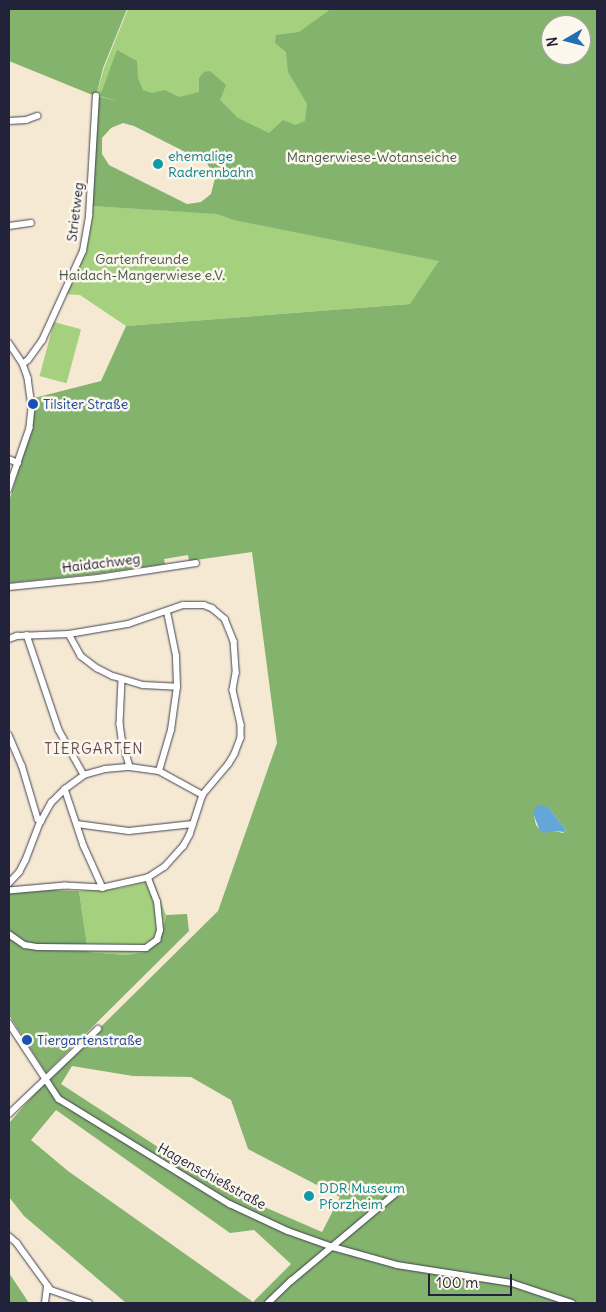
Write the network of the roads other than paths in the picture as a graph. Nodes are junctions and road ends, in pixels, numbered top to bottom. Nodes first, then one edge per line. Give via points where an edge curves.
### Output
1 (96, 96) dead end
2 (37, 116) dead end
3 (9, 121) edge
4 (31, 224) dead end
5 (9, 226) edge
6 (9, 343) edge
7 (23, 364) junction
8 (9, 459) edge
9 (18, 462) junction
10 (9, 490) edge
11 (196, 563) dead end
12 (9, 587) edge
13 (167, 612) junction
14 (68, 634) junction
15 (27, 635) junction
16 (9, 639) edge
17 (122, 680) junction
18 (177, 687) junction
19 (9, 735) edge
20 (130, 767) junction
21 (159, 771) junction
22 (84, 775) junction
23 (64, 788) junction
24 (203, 795) junction
25 (41, 822) junction
26 (77, 824) junction
27 (193, 824) junction
28 (148, 878) junction
29 (9, 884) edge
30 (103, 888) junction
31 (9, 891) edge
32 (9, 934) edge
33 (9, 1023) edge
34 (98, 1029) dead end
35 (45, 1078) junction
36 (9, 1114) edge
37 (396, 1194) dead end
38 (9, 1236) edge
39 (333, 1247) junction
40 (47, 1286) junction
41 (45, 1303) edge
42 (89, 1303) edge
43 (268, 1303) edge
44 (572, 1303) edge

1 - 7 street, Strietweg via 89,216 83,251 42,341
2 - 3 street
4 - 5 street
6 - 7 street
7 - 9 street via 32,408 30,428
8 - 9 street
9 - 10 street
11 - 12 street, Haidachweg
13 - 14 street via 128,624
13 - 18 street via 176,656
13 - 24 street via 191,604 212,608 230,628 234,642 236,672 232,690 240,725 240,743 229,764
14 - 15 street
14 - 17 street via 81,656
15 - 16 street
15 - 22 street via 60,730
17 - 18 street via 143,686
17 - 20 street via 121,732
18 - 21 street via 171,730
19 - 25 street
20 - 21 street
20 - 22 street
21 - 24 street
22 - 23 street
23 - 25 street
23 - 26 street
24 - 27 street
25 - 29 street via 20,872
26 - 27 street via 129,831
26 - 30 street
27 - 28 street via 174,859
28 - 30 street
28 - 32 street via 157,902 160,930 157,940 146,948 38,947 25,945
30 - 31 street via 65,886
33 - 35 street, Hagenschießstraße
34 - 35 street
35 - 36 street
35 - 39 street, Hagenschießstraße via 59,1099 230,1204 288,1231
37 - 39 street
38 - 40 street
39 - 43 street
39 - 44 street, Hagenschießstraße via 397,1264 512,1283
40 - 41 street
40 - 42 street

